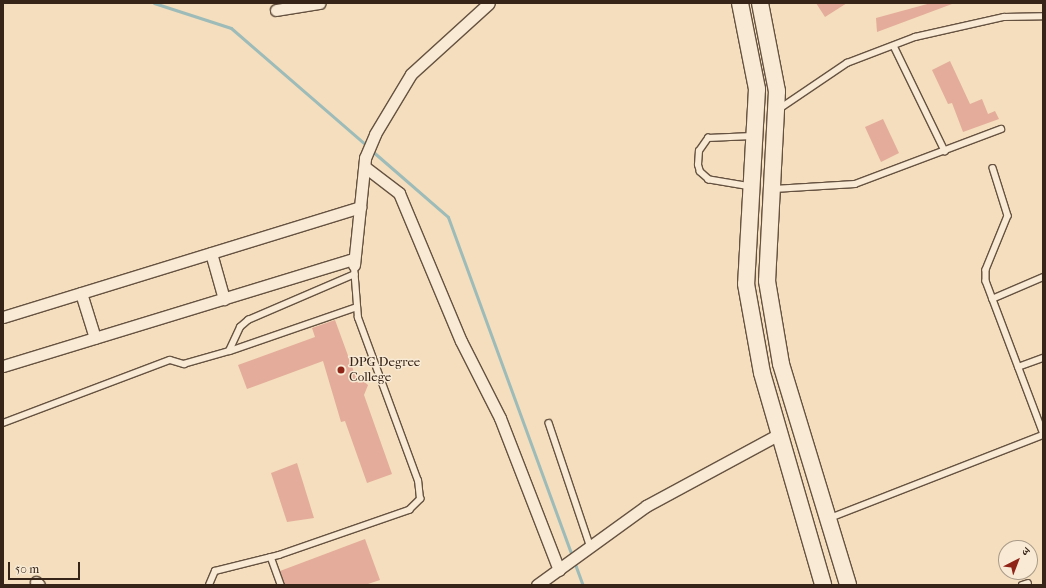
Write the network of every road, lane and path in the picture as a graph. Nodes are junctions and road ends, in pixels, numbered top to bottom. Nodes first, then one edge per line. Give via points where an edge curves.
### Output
1 (319, 3) edge
2 (489, 3) edge
3 (740, 3) edge
4 (760, 3) edge
5 (276, 10) dead end
6 (1043, 16) edge
7 (894, 46) junction
8 (776, 111) junction
9 (1001, 129) dead end
10 (754, 136) junction
11 (945, 150) junction
12 (365, 162) junction
13 (993, 168) dead end
14 (751, 188) junction
15 (772, 189) junction
16 (360, 207) junction
17 (749, 219) junction
18 (770, 219) junction
19 (211, 253) junction
20 (354, 267) junction
21 (1043, 277) edge
22 (81, 293) junction
23 (224, 299) junction
24 (992, 299) junction
25 (356, 307) junction
26 (3, 317) edge
27 (95, 338) junction
28 (229, 352) junction
29 (1043, 358) edge
30 (3, 366) edge
31 (1018, 367) junction
32 (3, 422) edge
33 (549, 423) dead end
34 (1043, 432) edge
35 (779, 434) junction
36 (1043, 435) edge
37 (829, 518) junction
38 (590, 545) junction
39 (270, 557) junction
40 (559, 570) junction
41 (209, 585) edge
42 (281, 585) edge
43 (537, 585) edge
44 (823, 585) edge
45 (848, 585) edge

1 - 5 street
2 - 12 street via 411,74 374,134
3 - 10 main road via 757,89
4 - 8 main road via 777,90
6 - 7 lane via 1004,17 955,25
7 - 8 lane via 838,67
7 - 11 lane
8 - 15 main road
9 - 11 lane
10 - 14 main road
10 - 14 lane via 708,138 698,151 698,165 709,180
11 - 15 lane via 856,184
12 - 16 street
12 - 40 street via 399,193 461,342 500,418
13 - 24 lane via 1008,216 986,270
14 - 17 main road
15 - 18 main road
16 - 19 street
16 - 20 street
17 - 18 main road
17 - 35 main road via 746,284 762,373
18 - 37 main road via 767,281 780,364
19 - 22 street
19 - 23 street
20 - 23 street
20 - 25 lane
20 - 28 lane via 248,320 240,327
21 - 24 lane
22 - 26 street
22 - 27 street
23 - 27 street
24 - 31 lane
25 - 28 lane
25 - 39 lane via 418,481 420,499 409,510
27 - 30 street
28 - 32 lane via 184,364 170,360
29 - 31 lane
31 - 34 lane
33 - 38 lane
35 - 38 street via 646,506
35 - 44 main road
36 - 37 lane
37 - 45 main road
38 - 40 street
39 - 41 lane via 215,570
39 - 42 lane
40 - 43 street

